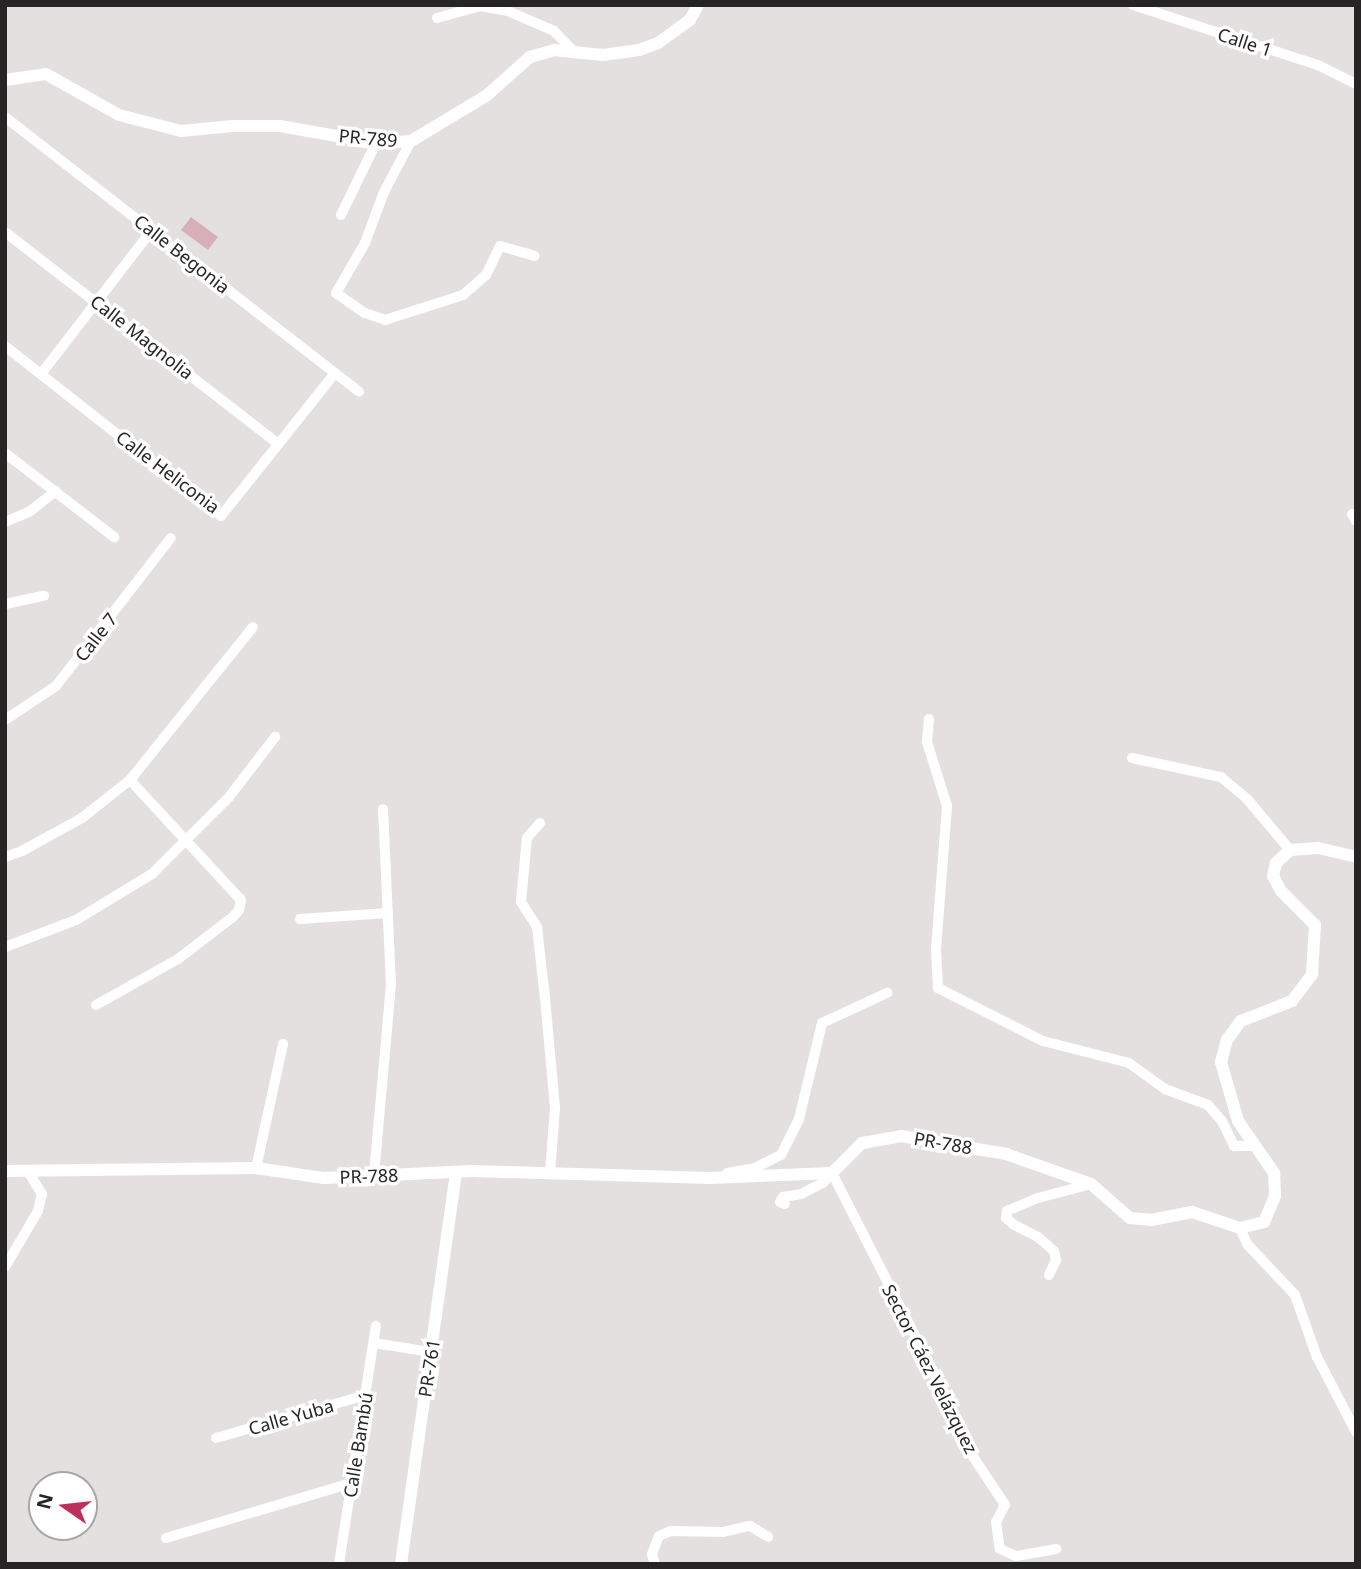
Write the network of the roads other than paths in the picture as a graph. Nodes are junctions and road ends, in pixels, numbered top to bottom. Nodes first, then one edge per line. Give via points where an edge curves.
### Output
1 (698, 5) edge
2 (1133, 5) edge
3 (438, 18) dead end
4 (573, 52) junction
5 (5, 80) edge
6 (1356, 84) edge
7 (5, 117) edge
8 (411, 141) junction
9 (376, 143) junction
10 (341, 215) dead end
11 (152, 230) junction
12 (5, 232) edge
13 (535, 256) dead end
14 (97, 302) junction
15 (5, 346) edge
16 (335, 373) junction
17 (41, 374) junction
18 (359, 392) dead end
19 (278, 444) junction
20 (5, 453) edge
21 (56, 491) junction
22 (5, 522) edge
23 (114, 537) dead end
24 (171, 538) dead end
25 (44, 596) dead end
26 (5, 604) edge
27 (253, 627) dead end
28 (929, 719) dead end
29 (5, 720) edge
30 (275, 737) dead end
31 (1132, 758) dead end
32 (130, 780) junction
33 (383, 809) dead end
34 (540, 823) dead end
35 (187, 842) junction
36 (1290, 850) junction
37 (5, 857) edge
38 (1356, 857) edge
39 (388, 913) junction
40 (300, 919) dead end
41 (5, 947) edge
42 (887, 993) dead end
43 (96, 1005) dead end
44 (284, 1044) dead end
45 (1253, 1146) junction
46 (256, 1168) junction
47 (27, 1170) junction
48 (5, 1171) edge
49 (456, 1173) junction
50 (832, 1173) junction
51 (550, 1174) junction
52 (374, 1175) junction
53 (711, 1178) junction
54 (1091, 1184) junction
55 (785, 1204) dead end
56 (1240, 1228) junction
57 (5, 1267) edge
58 (1049, 1275) dead end
59 (376, 1326) dead end
60 (374, 1343) junction
61 (431, 1352) junction
62 (366, 1395) junction
63 (1356, 1432) edge
64 (216, 1438) dead end
65 (352, 1483) junction
66 (768, 1537) dead end
67 (166, 1538) dead end
68 (1056, 1549) dead end
69 (339, 1564) edge
70 (401, 1564) edge
71 (655, 1564) edge

1 - 4 street, PR-789 / PR-789 via 690,20 658,43 603,55
2 - 6 street, Calle 1 via 1318,65
3 - 4 street via 480,6 508,11 554,31
4 - 8 street, PR-789 / PR-789 via 554,50 530,57 486,96
5 - 9 street, PR-789 / PR-789 via 46,74 119,115 181,131 280,127
7 - 11 street, Calle Begonia
8 - 9 street, PR-789 / PR-789
8 - 13 street via 384,192 365,243 335,293 385,320 463,295 486,275 500,246
9 - 10 street
11 - 14 street
11 - 16 street, Calle Begonia
12 - 14 street, Calle Magnolia
14 - 17 street
14 - 19 street, Calle Magnolia
15 - 17 street, Calle Heliconia
16 - 18 street, Calle Begonia
16 - 19 street, Calle Heliconia
17 - 19 street, Calle Heliconia via 221,516
20 - 21 street
21 - 22 street via 29,512
21 - 23 street
24 - 29 street, Calle 7 via 56,686
25 - 26 street
27 - 32 street
28 - 45 street via 927,742 947,806 936,950 938,988 1043,1041 1129,1063 1165,1089 1208,1105 1234,1146
30 - 35 street
31 - 36 street via 1221,778 1248,800
32 - 35 street
32 - 37 street via 82,818
33 - 39 street
34 - 51 street via 527,838 521,902 537,927 545,998 555,1107
35 - 41 street via 152,874 112,901
35 - 43 street via 241,900 239,910 178,960
36 - 38 street via 1318,848
36 - 45 street via 1276,863 1273,876 1281,891 1315,925 1312,974 1292,1001 1241,1021 1227,1040 1221,1062 1238,1121
39 - 40 street
39 - 52 street via 391,985
42 - 53 street via 822,1023 799,1119 781,1155 755,1168
44 - 46 street
45 - 56 street via 1274,1173 1275,1196 1264,1222
46 - 47 street, PR-788 / PR-788
46 - 52 street, PR-788 / PR-788 via 324,1178
47 - 48 street, PR-788 / PR-788
47 - 57 street via 41,1194 38,1211
49 - 51 street, PR-788 / PR-788
49 - 52 street, PR-788 / PR-788
49 - 61 street, PR-761 / PR-761
50 - 53 street, PR-788 / PR-788
50 - 54 street, PR-788 / PR-788 via 862,1143 901,1136 1006,1154
50 - 55 street via 801,1194 783,1197 780,1202
50 - 68 street, Sector Cáez Velázquez via 968,1449 1005,1505 996,1522 1000,1549 1016,1556
51 - 53 street, PR-788 / PR-788
54 - 56 street, PR-788 / PR-788 via 1130,1218 1151,1220 1192,1212
54 - 58 street via 1007,1211 1006,1218 1013,1224 1054,1251 1056,1259
56 - 63 street via 1247,1244 1295,1295 1317,1357
59 - 60 street, Calle Bambú
60 - 61 street
60 - 62 street, Calle Bambú
61 - 70 street, PR-761 / PR-761
62 - 64 street, Calle Yuba
62 - 65 street, Calle Bambú
65 - 67 street
65 - 69 street, Calle Bambú
66 - 71 street via 750,1526 723,1532 671,1531 659,1535 652,1554

